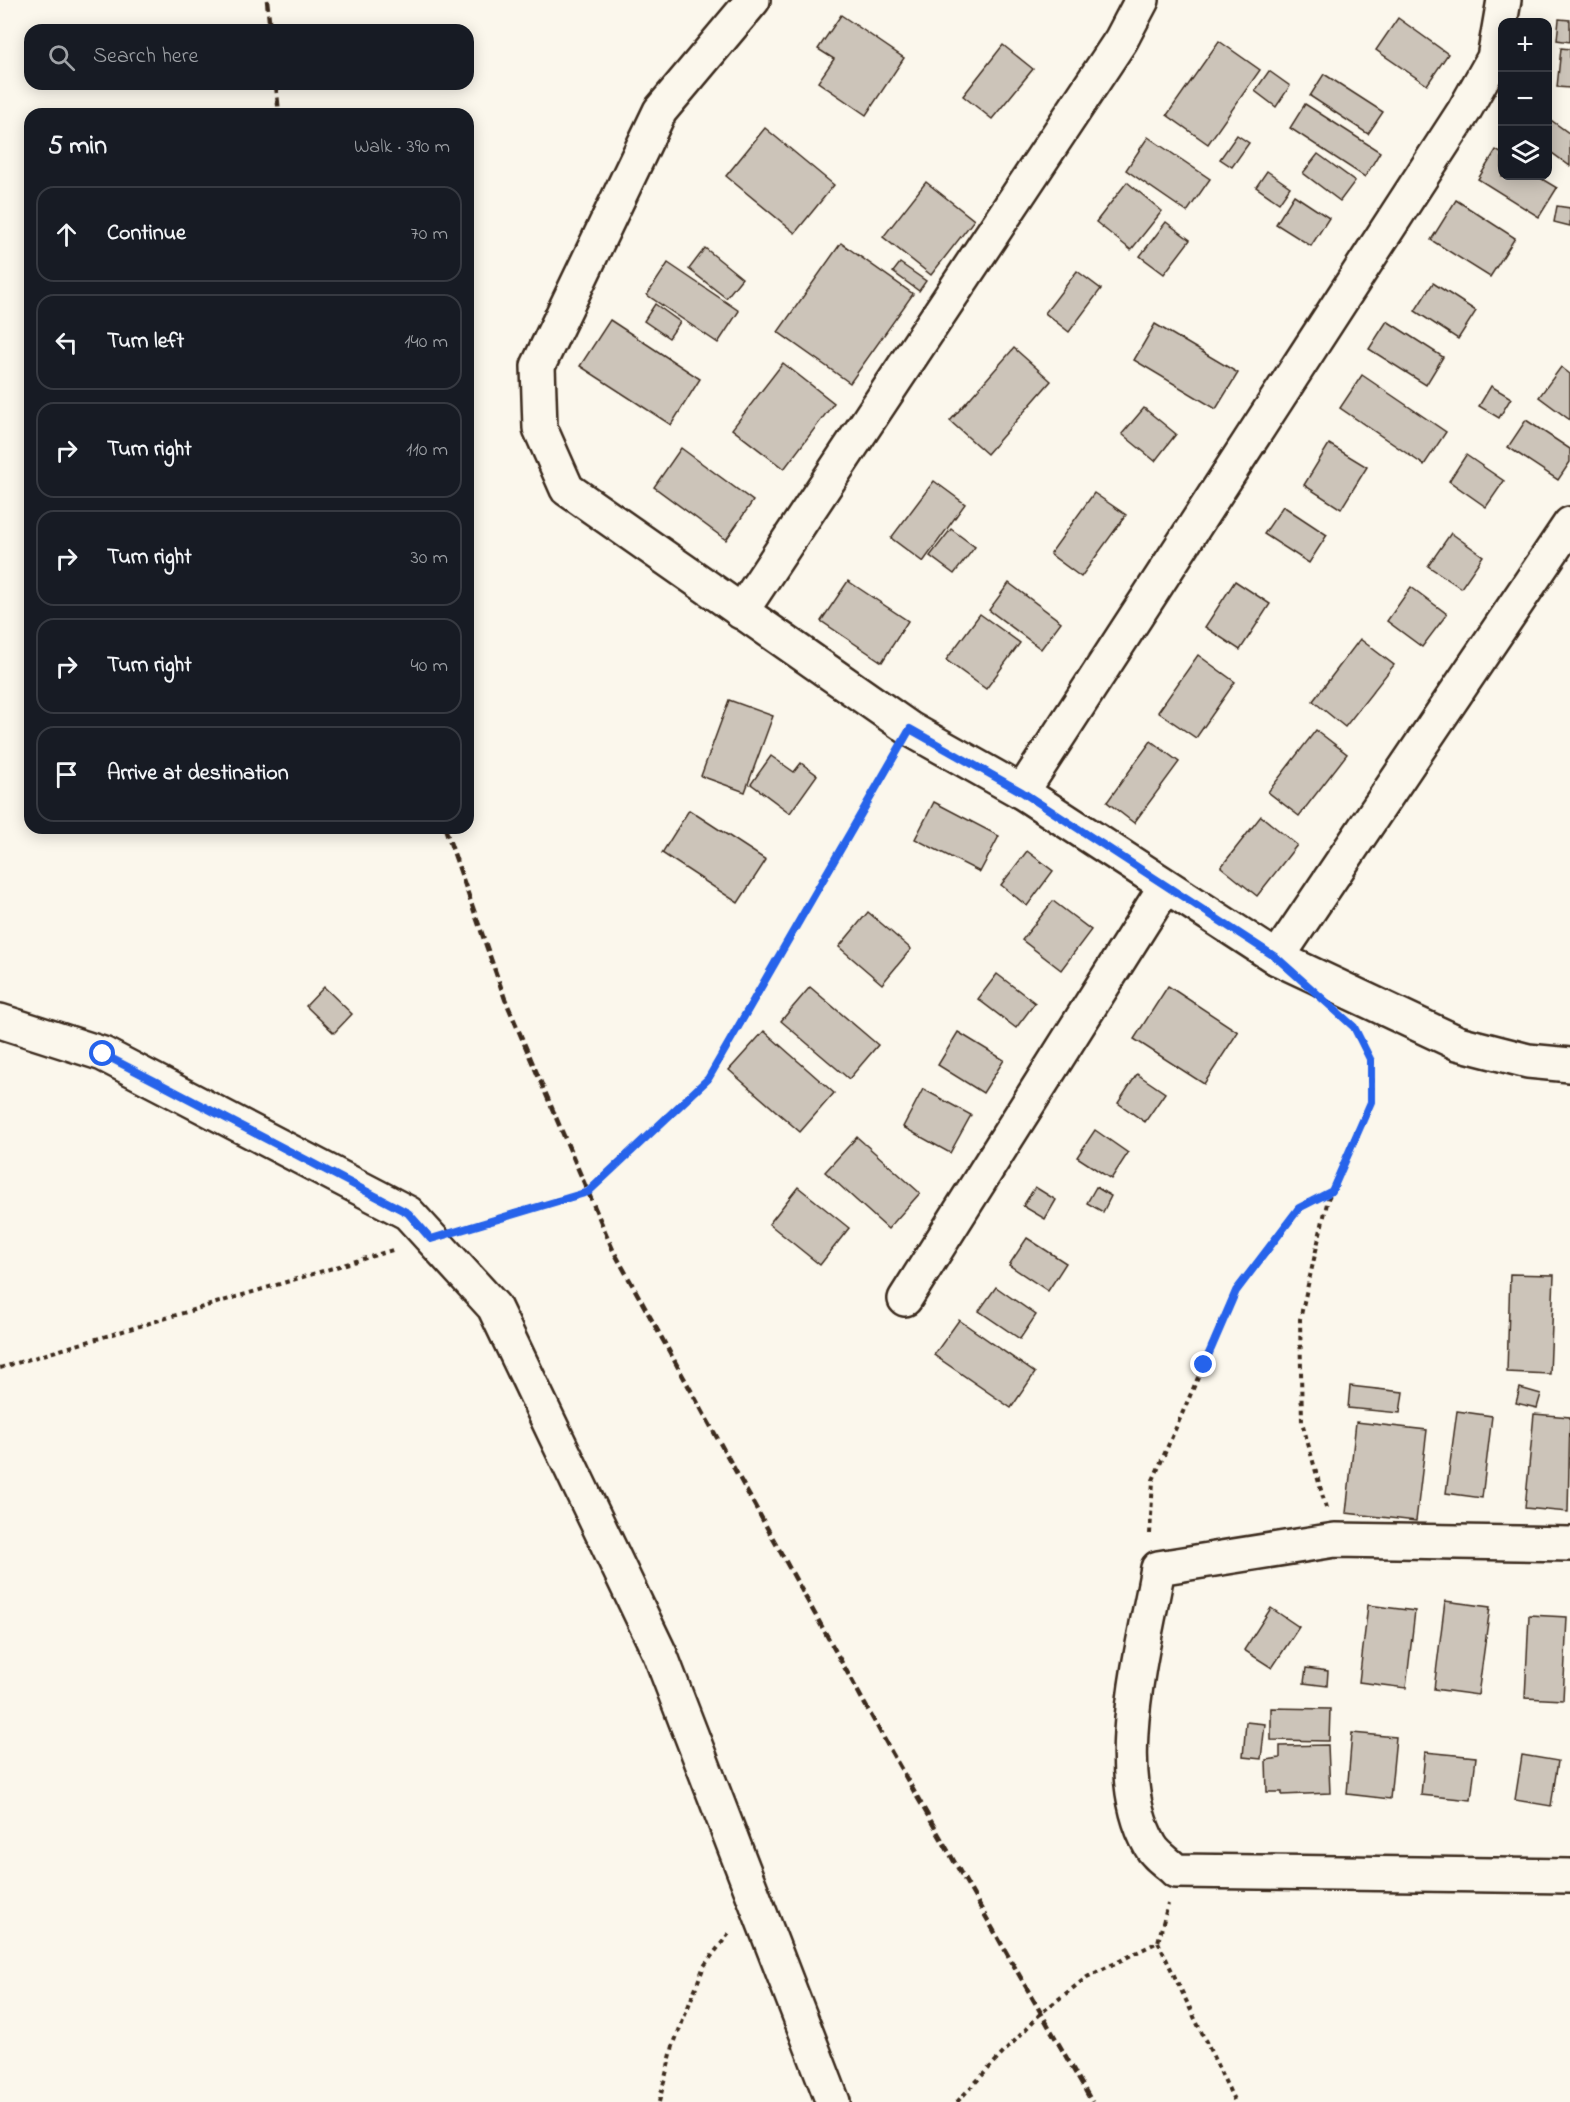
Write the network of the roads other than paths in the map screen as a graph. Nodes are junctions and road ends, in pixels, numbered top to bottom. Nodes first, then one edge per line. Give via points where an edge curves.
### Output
1 (753, 0) edge
2 (1142, 0) edge
3 (1504, 0) edge
4 (1570, 524) edge
5 (741, 612) junction
6 (1022, 792) junction
7 (1165, 888) junction
8 (1277, 958) junction
9 (0, 1021) edge
10 (1570, 1065) edge
11 (906, 1299) dead end
12 (1570, 1544) edge
13 (1570, 1876) edge
14 (833, 2102) edge

1 - 5 street via 660,111 538,366 540,428 567,489
2 - 5 street via 1114,50
3 - 6 street via 1494,58 1464,111
4 - 8 street
5 - 6 street via 910,729
6 - 7 street
7 - 8 street
7 - 11 street
8 - 10 street via 1458,1043 1528,1061
9 - 14 street via 103,1054 408,1213 494,1307 660,1654
12 - 13 street via 1335,1540 1158,1568 1133,1707 1130,1790 1150,1846 1176,1871

